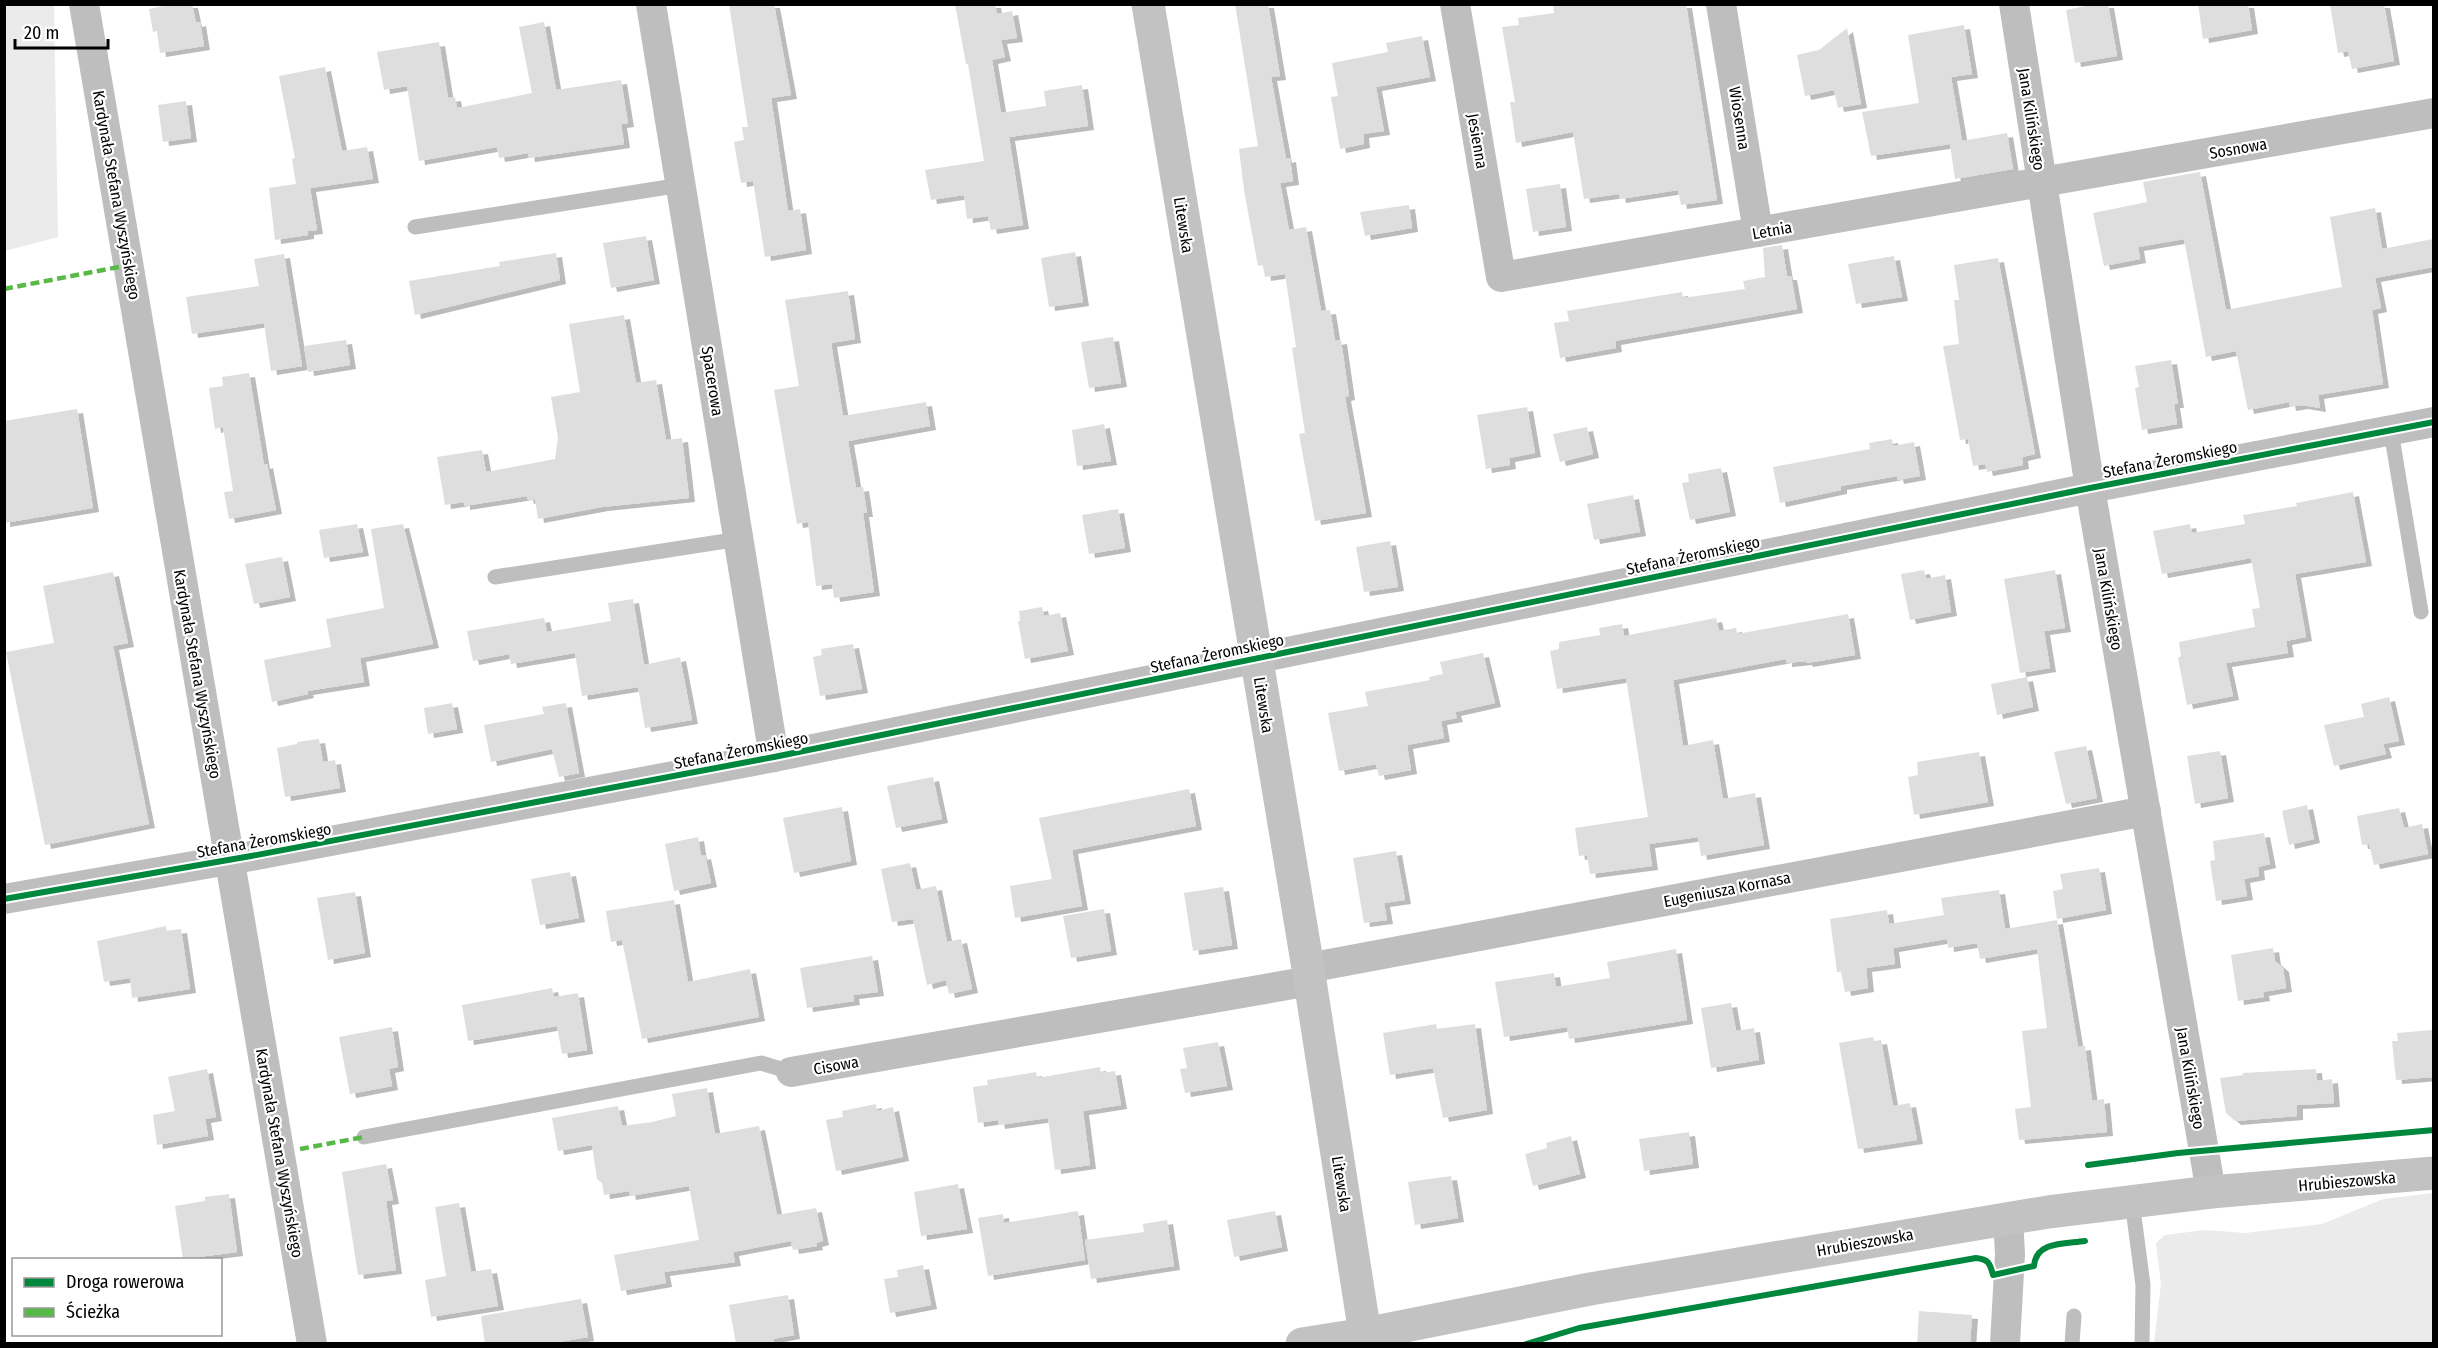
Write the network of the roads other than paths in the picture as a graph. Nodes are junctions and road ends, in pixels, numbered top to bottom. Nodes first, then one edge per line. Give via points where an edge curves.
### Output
1 (84, 4) edge
2 (651, 4) edge
3 (1148, 4) edge
4 (1455, 4) edge
5 (1721, 4) edge
6 (2014, 4) edge
7 (2433, 113) edge
8 (2042, 182) junction
9 (681, 185) junction
10 (415, 227) dead end
11 (1758, 232) junction
12 (1501, 277) joint
13 (2433, 422) edge
14 (2391, 431) junction
15 (2090, 488) junction
16 (739, 539) junction
17 (495, 577) dead end
18 (2421, 612) dead end
19 (1257, 659) junction
20 (774, 758) junction
21 (2146, 811) junction
22 (230, 860) junction
23 (4, 899) edge
24 (1309, 975) junction
25 (791, 1072) joint
26 (364, 1137) dead end
27 (2433, 1173) edge
28 (2211, 1192) junction
29 (2132, 1201) junction
30 (2008, 1218) junction
31 (2074, 1316) dead end
32 (1365, 1334) junction
33 (312, 1344) edge
34 (1302, 1344) edge
35 (2005, 1344) edge
36 (2072, 1344) edge
37 (2142, 1344) edge

1 - 22 street, Kardynała Stefana Wyszyńskiego
2 - 9 street, Spacerowa
3 - 19 main road, Litewska
4 - 12 street, Jesienna
5 - 11 street, Wiosenna
6 - 8 street, Jana Kilińskiego
7 - 8 street, Sosnowa
8 - 11 street, Letnia
8 - 15 street, Jana Kilińskiego
9 - 10 lane
9 - 16 street, Spacerowa
11 - 12 street, Letnia
13 - 14 street, Stefana Żeromskiego
14 - 15 street, Stefana Żeromskiego
14 - 18 lane
15 - 19 street, Stefana Żeromskiego
15 - 21 street, Jana Kilińskiego
16 - 17 lane
16 - 20 street, Spacerowa
19 - 20 street, Stefana Żeromskiego
19 - 24 main road, Litewska
20 - 22 street, Stefana Żeromskiego
21 - 24 street, Eugeniusza Kornasa
21 - 28 street, Jana Kilińskiego
22 - 23 street, Stefana Żeromskiego
22 - 33 street, Kardynała Stefana Wyszyńskiego
24 - 25 street, Cisowa
24 - 32 main road, Litewska
25 - 26 lane, Cisowa via 761,1064
27 - 28 main road, Hrubieszowska
28 - 29 main road, Hrubieszowska
29 - 30 main road, Hrubieszowska
29 - 37 lane via 2143,1285
30 - 32 main road, Hrubieszowska via 1590,1289
30 - 35 street
31 - 36 lane
32 - 34 main road, Hrubieszowska

